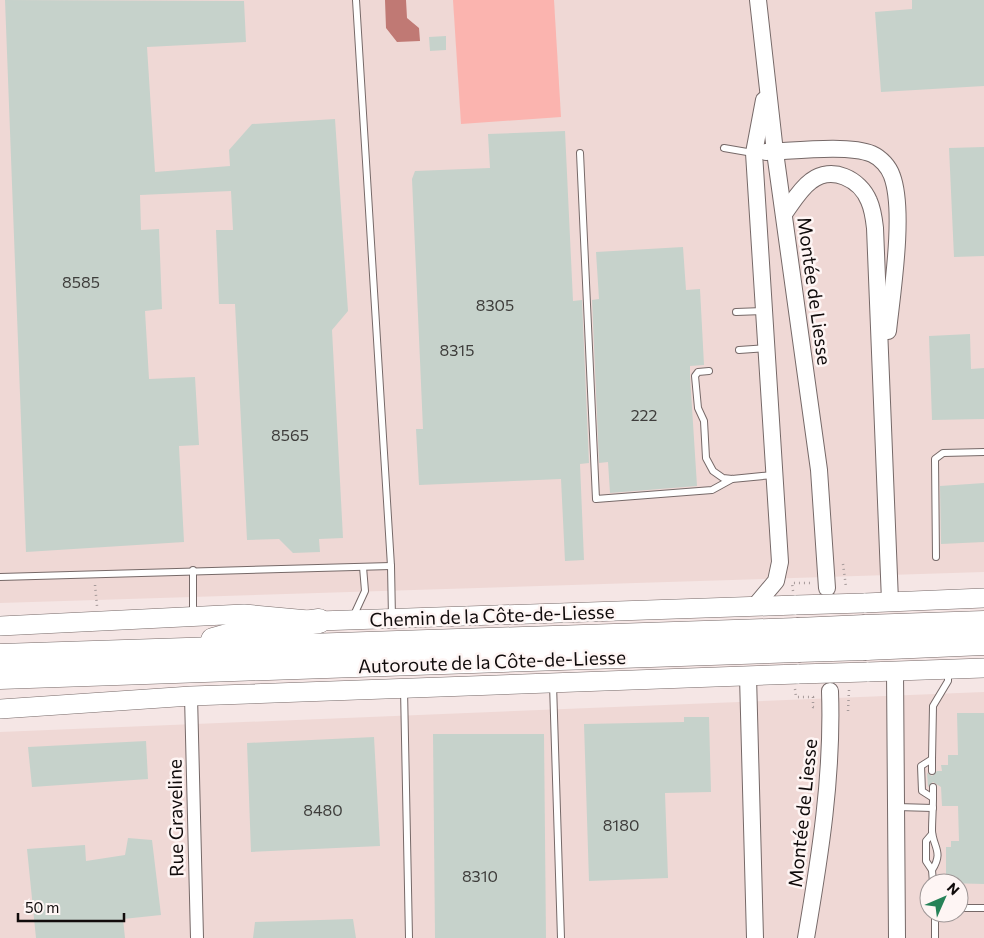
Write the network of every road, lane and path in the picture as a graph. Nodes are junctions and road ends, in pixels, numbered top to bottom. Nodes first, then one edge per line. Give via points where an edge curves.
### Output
1 (356, 0) edge
2 (758, 0) edge
3 (767, 83) junction
4 (724, 148) dead end
5 (775, 152) junction
6 (580, 153) dead end
7 (754, 153) junction
8 (784, 214) junction
9 (763, 311) junction
10 (736, 312) dead end
11 (766, 348) junction
12 (739, 350) dead end
13 (709, 371) dead end
14 (882, 380) junction
15 (984, 452) edge
16 (774, 475) junction
17 (732, 479) junction
18 (936, 557) dead end
19 (843, 564) dead end
20 (391, 566) junction
21 (363, 567) junction
22 (192, 570) junction
23 (0, 577) edge
24 (812, 577) dead end
25 (792, 583) dead end
26 (846, 587) dead end
27 (827, 588) tunnel mouth
28 (96, 590) dead end
29 (984, 598) edge
30 (890, 601) junction
31 (97, 606) dead end
32 (755, 606) junction
33 (194, 617) junction
34 (392, 618) junction
35 (352, 620) junction
36 (319, 621) junction
37 (984, 623) edge
38 (0, 626) edge
39 (865, 638) junction
40 (797, 640) junction
41 (984, 643) edge
42 (175, 651) junction
43 (0, 656) edge
44 (984, 668) edge
45 (948, 669) junction
46 (894, 671) junction
47 (85, 674) junction
48 (748, 676) junction
49 (0, 677) edge
50 (797, 681) junction
51 (553, 683) junction
52 (404, 689) junction
53 (849, 690) dead end
54 (0, 691) edge
55 (830, 691) tunnel mouth
56 (191, 696) junction
57 (813, 707) dead end
58 (0, 709) edge
59 (848, 712) dead end
60 (932, 759) junction
61 (932, 771) dead end
62 (933, 787) dead end
63 (933, 798) junction
64 (896, 807) junction
65 (933, 808) junction
66 (932, 834) junction
67 (932, 870) junction
68 (932, 873) edge
69 (969, 908) edge
70 (984, 908) edge
71 (935, 923) edge
72 (197, 938) edge
73 (409, 938) edge
74 (561, 938) edge
75 (755, 938) edge
76 (806, 938) edge
77 (897, 938) edge
78 (935, 938) edge

1 - 20 lane
2 - 3 street, Montée de Liesse
3 - 5 street, Montée de Liesse
3 - 7 street
4 - 7 lane
5 - 7 street
5 - 8 street, Montée de Liesse
5 - 14 street via 860,151 878,157 892,174 896,192 896,258
6 - 17 lane via 596,499 712,490
7 - 9 street
8 - 14 street via 805,186 821,176 833,174 844,177 865,193 875,228
8 - 27 street, Montée de Liesse via 818,462
9 - 10 lane
9 - 11 street
11 - 12 lane
11 - 16 street
13 - 17 lane via 698,372 695,376 698,408 704,421 706,458 712,471
14 - 30 street
15 - 18 lane via 943,453 934,459
16 - 17 lane
16 - 32 street via 779,573 773,586
19 - 26 path
20 - 21 lane
20 - 34 lane
21 - 22 lane
21 - 35 lane via 365,591
22 - 23 lane
22 - 33 lane
24 - 25 path via 812,583
28 - 31 path
29 - 30 main road, Chemin de la Côte-de-Liesse
30 - 32 main road, Chemin de la Côte-de-Liesse, bridge
32 - 34 main road, Chemin de la Côte-de-Liesse
33 - 36 main road, Chemin de la Côte-de-Liesse via 244,614
33 - 38 main road, Chemin de la Côte-de-Liesse
34 - 35 main road, Chemin de la Côte-de-Liesse
35 - 36 main road, Chemin de la Côte-de-Liesse
36 - 42 highway via 245,631
37 - 39 highway, Autoroute de la Côte-de-Liesse
39 - 40 highway, Autoroute de la Côte-de-Liesse, bridge
39 - 41 highway, Autoroute de la Côte-de-Liesse
40 - 42 highway, Autoroute de la Côte-de-Liesse
40 - 47 highway, Autoroute de la Côte-de-Liesse
42 - 43 highway, Autoroute de la Côte-de-Liesse
44 - 45 main road
45 - 46 main road
45 - 60 lane via 948,681 933,706
46 - 50 main road, bridge
46 - 64 street
47 - 49 highway, Autoroute de la Côte-de-Liesse
47 - 54 highway
48 - 50 main road
48 - 51 main road
48 - 75 street
50 - 57 path via 796,697 813,697
51 - 52 main road
51 - 74 lane
52 - 56 main road
52 - 73 lane
53 - 59 path
55 - 76 street, Montée de Liesse via 826,809
56 - 58 main road
56 - 72 street, Rue Graveline
60 - 61 lane
60 - 63 lane via 922,766 922,791
62 - 63 lane
63 - 65 lane
64 - 65 lane
64 - 77 street
65 - 66 lane
66 - 67 lane via 936,842 937,862
66 - 67 lane via 926,842 926,861
67 - 68 lane
69 - 70 lane
71 - 78 lane

